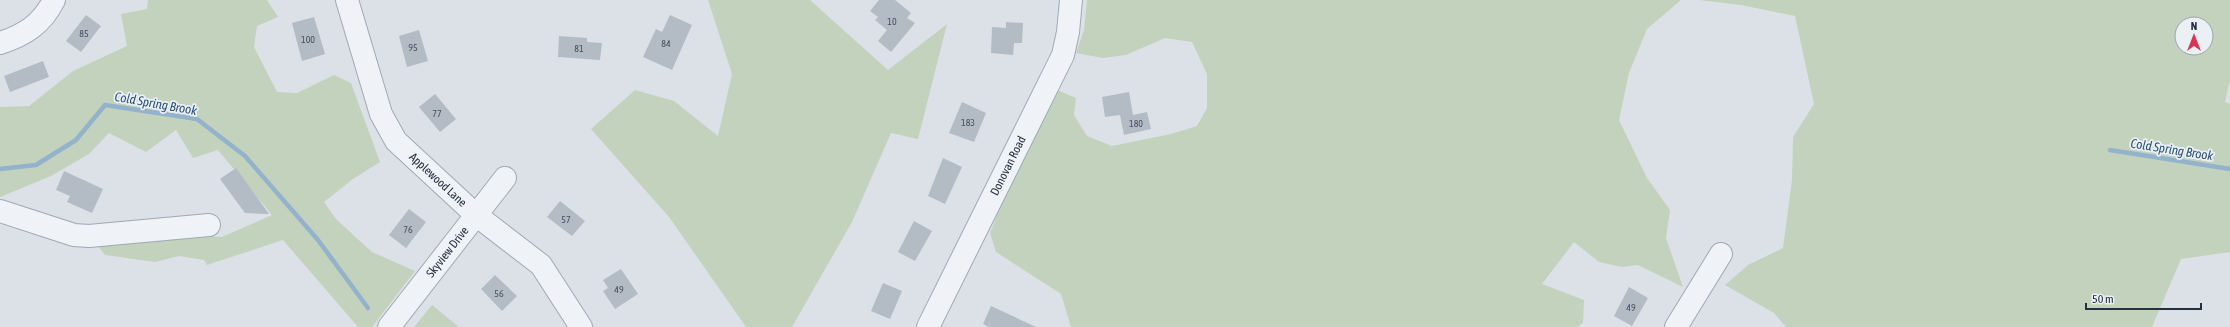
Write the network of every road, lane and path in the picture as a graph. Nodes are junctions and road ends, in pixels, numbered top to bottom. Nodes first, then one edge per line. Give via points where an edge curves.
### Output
1 (54, 0) edge
2 (347, 0) edge
3 (1071, 0) edge
4 (0, 43) edge
5 (506, 178) dead end
6 (0, 211) edge
7 (476, 215) junction
8 (209, 225) dead end
9 (1721, 254) dead end
10 (389, 327) edge
11 (581, 327) edge
12 (928, 327) edge
13 (1676, 327) edge

1 - 4 street via 46,14 21,36
2 - 7 street, Applewood Lane via 381,114 396,141
3 - 12 street, Donovan Road via 1063,55
5 - 7 street, Skyview Drive
6 - 8 street via 74,235 89,236
7 - 10 street, Skyview Drive
7 - 11 street, Applewood Lane via 541,265
9 - 13 street

